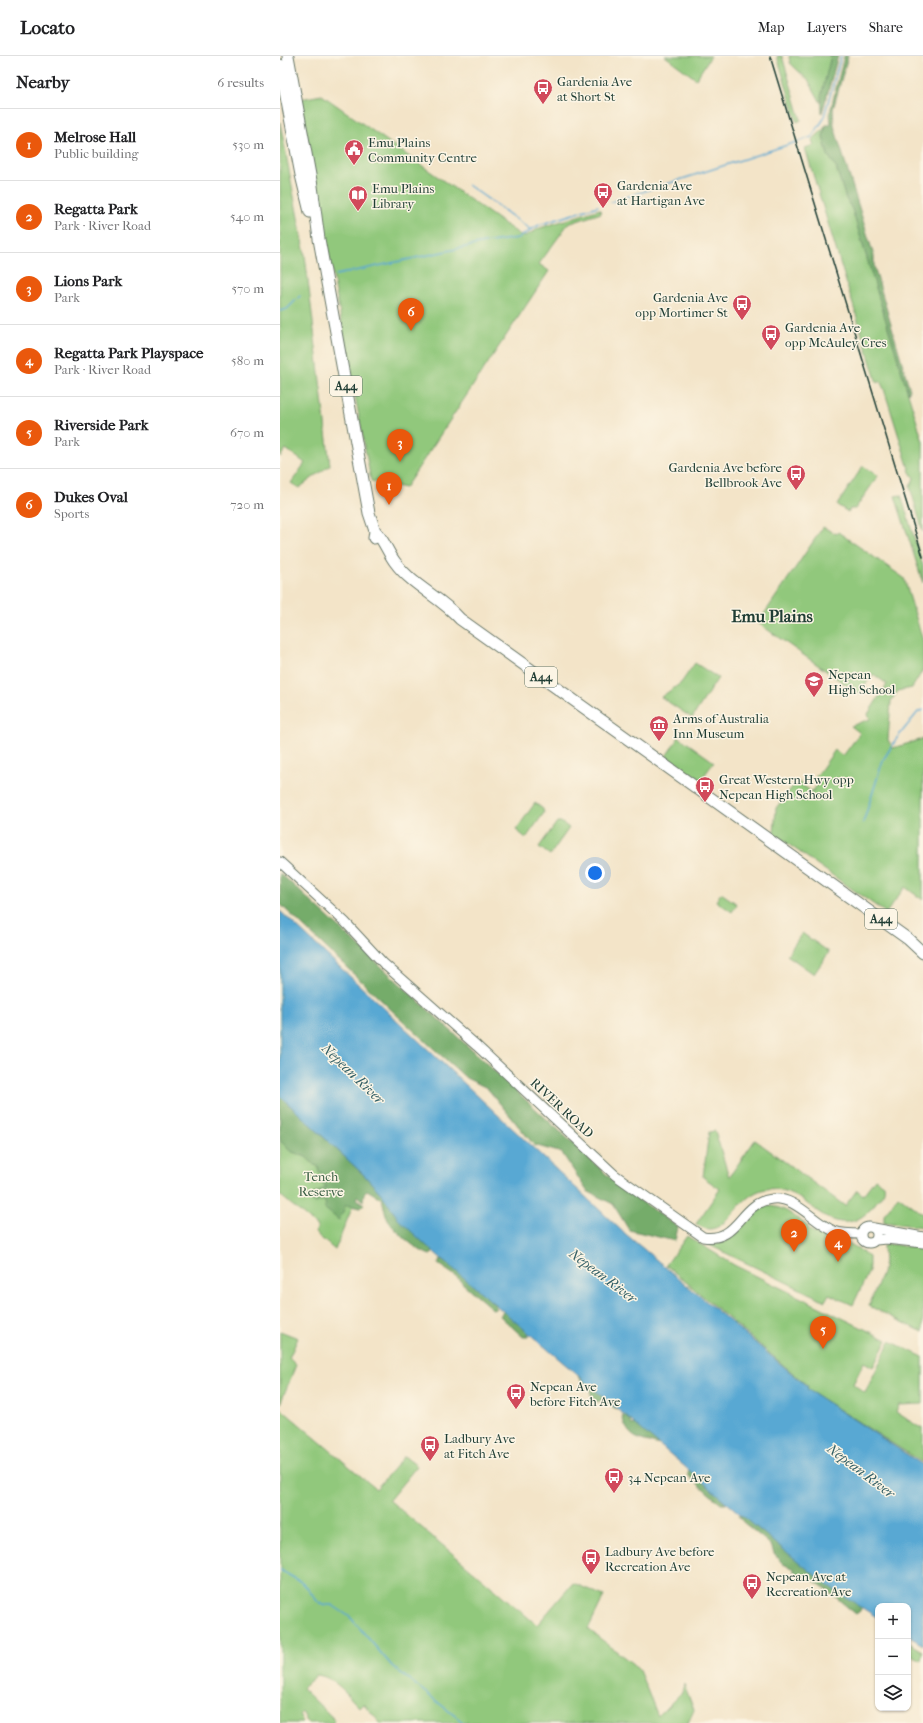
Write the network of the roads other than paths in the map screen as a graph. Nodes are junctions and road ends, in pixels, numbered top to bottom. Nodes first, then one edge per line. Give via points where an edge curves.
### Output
1 (288, 56) edge
2 (280, 65) edge
3 (319, 239) junction
4 (280, 862) edge
5 (923, 953) edge
6 (874, 1228) junction
7 (861, 1234) junction
8 (923, 1237) edge
9 (876, 1240) junction
10 (923, 1243) edge

1 - 3 highway, A44
2 - 3 highway, A44 via 305,192
3 - 5 highway, A44 via 369,513 377,537 402,570 460,619 902,934
4 - 7 street, RIVER ROAD via 345,922 384,964 477,1046 615,1175 703,1237 725,1235 754,1205 775,1198 790,1202 833,1230
6 - 7 street via 866,1227
6 - 8 street
6 - 9 street via 877,1232
7 - 9 street via 866,1242
9 - 10 street

